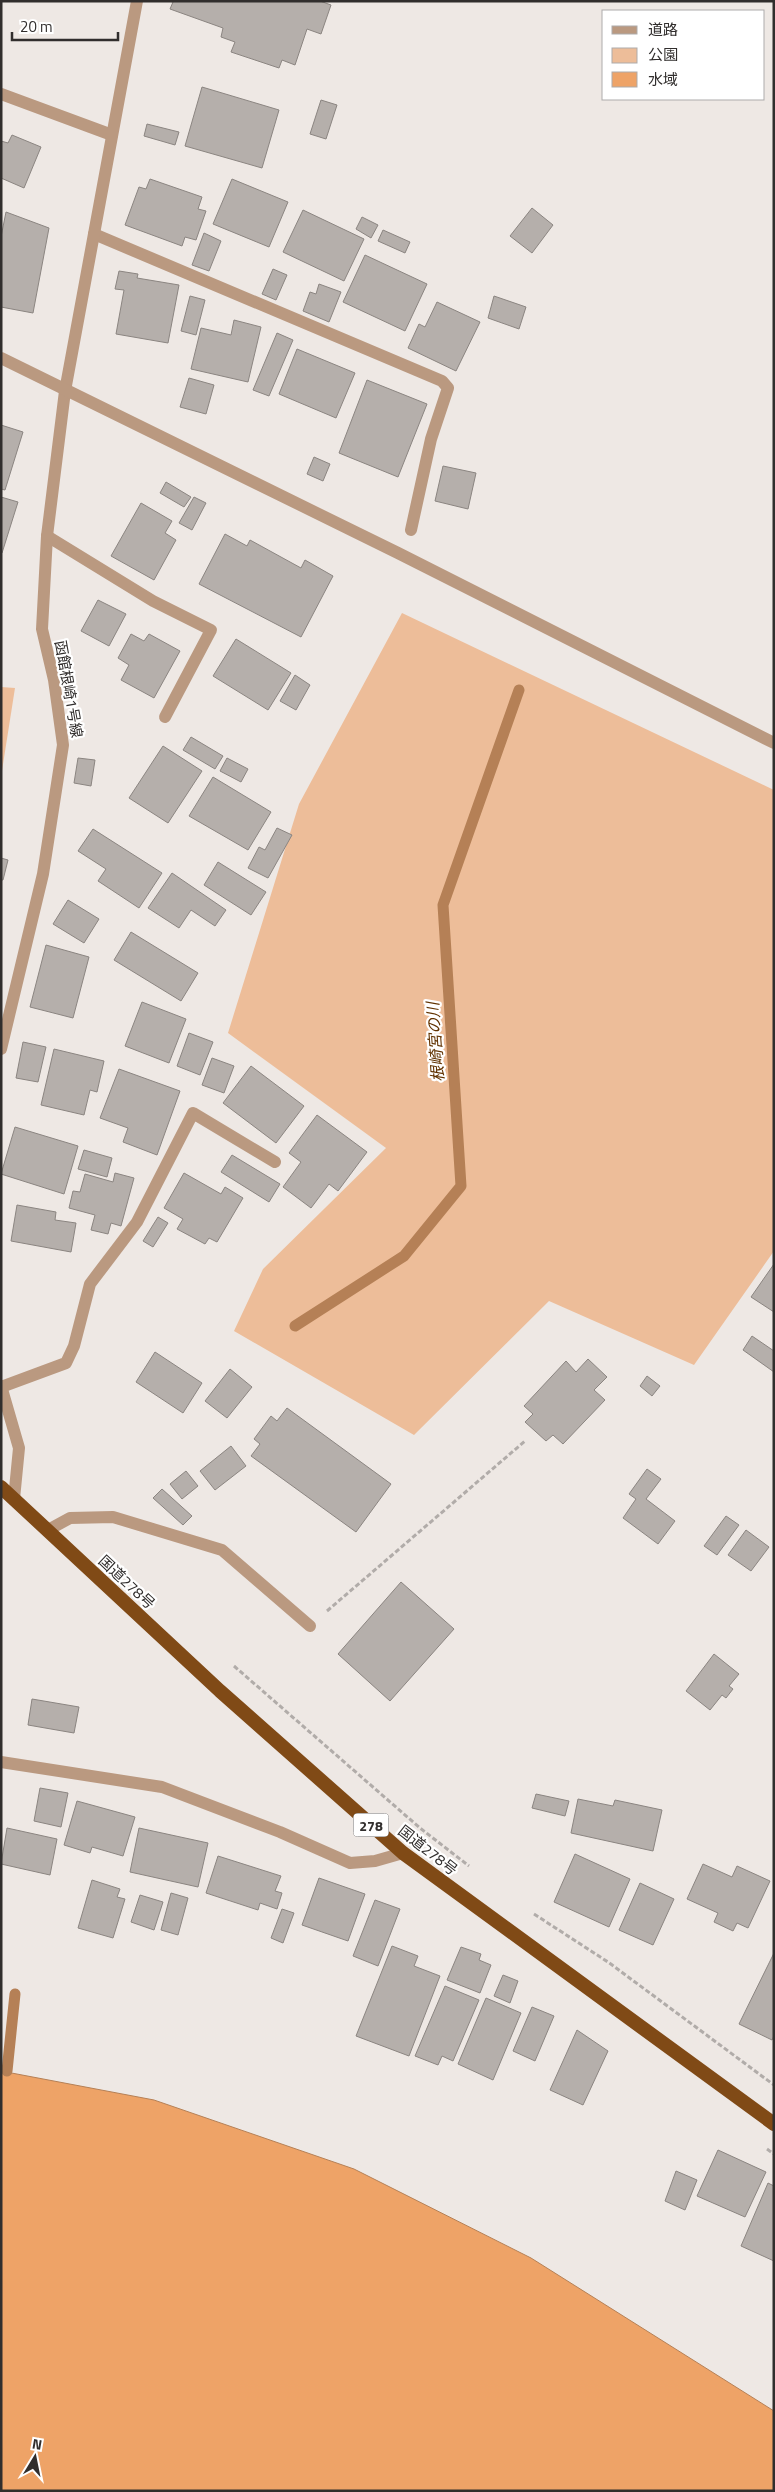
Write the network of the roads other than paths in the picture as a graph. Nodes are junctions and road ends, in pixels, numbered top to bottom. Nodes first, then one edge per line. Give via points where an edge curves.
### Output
1 (137, 1) edge
2 (1, 94) edge
3 (112, 135) junction
4 (94, 234) junction
5 (1, 358) edge
6 (66, 391) junction
7 (410, 530) dead end
8 (47, 536) junction
9 (165, 717) dead end
10 (774, 743) edge
11 (1, 1049) edge
12 (275, 1162) dead end
13 (1, 1386) edge
14 (1, 1487) edge
15 (14, 1499) junction
16 (48, 1530) junction
17 (310, 1626) road end
18 (1, 1762) edge
19 (403, 1853) junction
20 (774, 2124) edge

1 - 3 street, 函館根崎1号線
2 - 3 street
3 - 4 street, 函館根崎1号線
4 - 6 street, 函館根崎1号線
4 - 7 street via 442,381 448,388 431,439
5 - 6 street
6 - 8 street, 函館根崎1号線
6 - 10 street via 390,549
8 - 9 street via 153,601 211,630
8 - 11 street, 函館根崎1号線 via 42,629 54,680 63,745 43,874
12 - 13 street via 193,1113 136,1222 90,1284 74,1346 66,1363
13 - 15 street via 19,1448
14 - 15 highway, 国道278号 / 278
15 - 16 highway, 国道278号 / 278
16 - 17 street via 70,1518 113,1517 222,1550
16 - 19 highway, 国道278号 / 278 via 220,1691
18 - 19 street via 162,1787 280,1832 350,1864
19 - 20 highway, 国道278号 / 278

